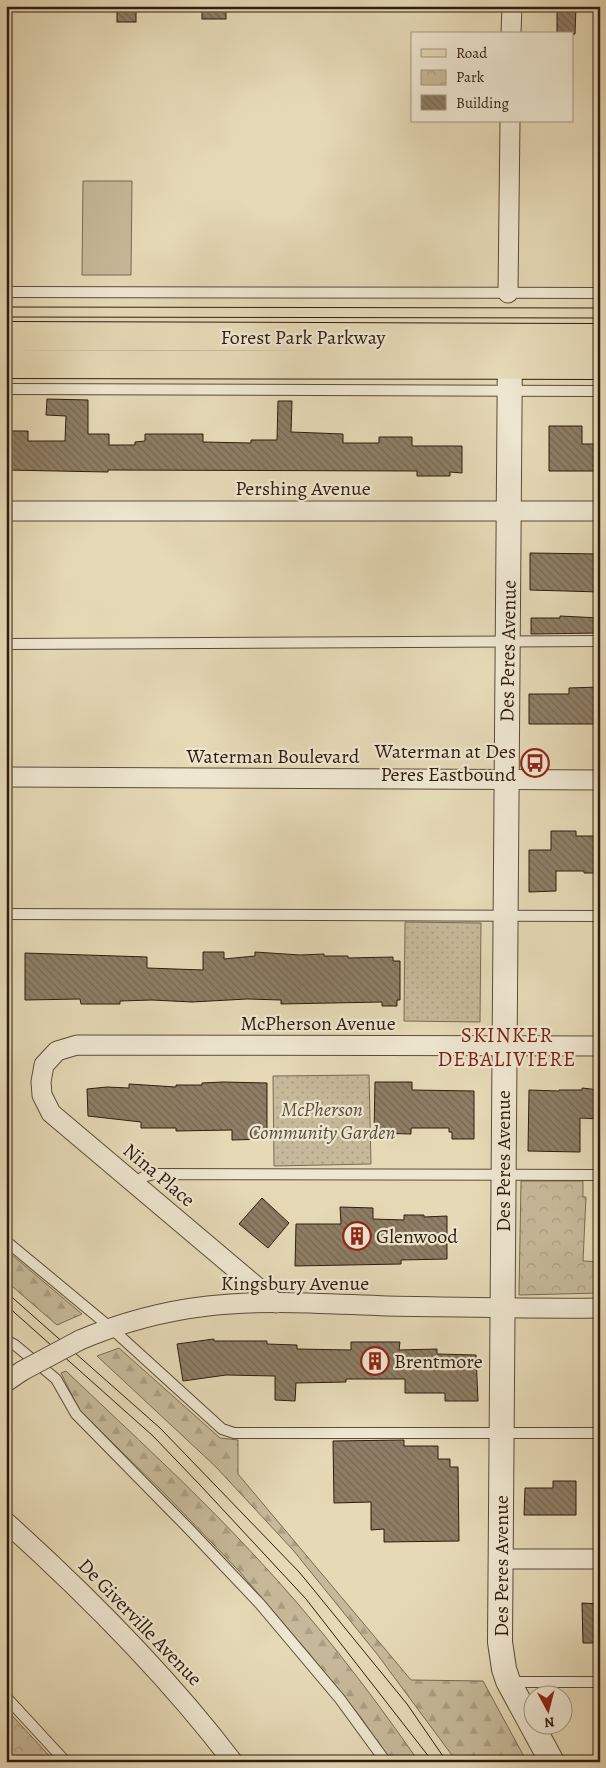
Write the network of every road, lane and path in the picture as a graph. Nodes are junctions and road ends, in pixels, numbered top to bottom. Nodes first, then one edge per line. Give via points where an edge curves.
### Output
1 (512, 6) edge
2 (511, 32) edge
3 (510, 122) edge
4 (6, 292) edge
5 (508, 292) junction
6 (600, 293) edge
7 (6, 336) edge
8 (510, 338) junction
9 (600, 338) edge
10 (6, 364) edge
11 (600, 365) edge
12 (510, 378) junction
13 (6, 389) edge
14 (600, 391) edge
15 (509, 510) junction
16 (6, 511) edge
17 (600, 511) edge
18 (508, 640) junction
19 (600, 641) edge
20 (6, 644) edge
21 (6, 777) edge
22 (506, 780) junction
23 (600, 780) edge
24 (6, 914) edge
25 (505, 916) junction
26 (600, 916) edge
27 (504, 1046) junction
28 (600, 1046) edge
29 (44, 1065) joint
30 (503, 1175) junction
31 (600, 1175) edge
32 (135, 1184) junction
33 (6, 1241) edge
34 (276, 1303) junction
35 (502, 1308) junction
36 (600, 1308) edge
37 (111, 1328) junction
38 (6, 1340) edge
39 (6, 1382) edge
40 (501, 1432) junction
41 (600, 1433) edge
42 (6, 1522) edge
43 (600, 1558) edge
44 (500, 1559) junction
45 (508, 1682) junction
46 (600, 1682) edge
47 (6, 1697) edge
48 (66, 1762) edge
49 (233, 1762) edge
50 (386, 1762) edge
51 (552, 1762) edge

1 - 2 street
3 - 5 street
4 - 5 lane
5 - 6 lane
7 - 8 main road, Forest Park Parkway
8 - 9 main road, Forest Park Parkway
8 - 12 street, Des Peres Avenue
10 - 12 main road, Forest Park Parkway
11 - 12 main road, Forest Park Parkway
12 - 13 lane
12 - 14 lane
12 - 15 street, Des Peres Avenue
15 - 16 street, Pershing Avenue
15 - 17 street, Pershing Avenue
15 - 18 street, Des Peres Avenue
18 - 19 lane
18 - 20 lane
18 - 22 street, Des Peres Avenue
21 - 22 street, Waterman Boulevard
22 - 23 street, Waterman Boulevard
22 - 25 street, Des Peres Avenue
24 - 25 lane
25 - 26 lane
25 - 27 street, Des Peres Avenue
27 - 28 street, McPherson Avenue
27 - 29 street, McPherson Avenue via 77,1045 57,1051
27 - 30 street, Des Peres Avenue
29 - 32 street, Nina Place via 42,1096 51,1113
30 - 31 lane
30 - 32 lane via 154,1174
30 - 35 street, Des Peres Avenue
32 - 34 street, Nina Place
33 - 37 lane
34 - 35 street, Kingsbury Avenue
34 - 37 street, Kingsbury Avenue via 208,1306
35 - 36 street, Kingsbury Avenue
35 - 40 street, Des Peres Avenue
37 - 39 street, Kingsbury Avenue, bridge via 80,1340
37 - 40 lane via 222,1429 234,1433
38 - 50 lane via 56,1379 76,1414 260,1604 340,1699
40 - 41 lane
40 - 44 street, Des Peres Avenue
42 - 49 street, De Giverville Avenue via 148,1660
43 - 44 street
44 - 45 street, Des Peres Avenue via 500,1642
45 - 46 lane
45 - 51 street, Des Peres Avenue
47 - 48 lane

